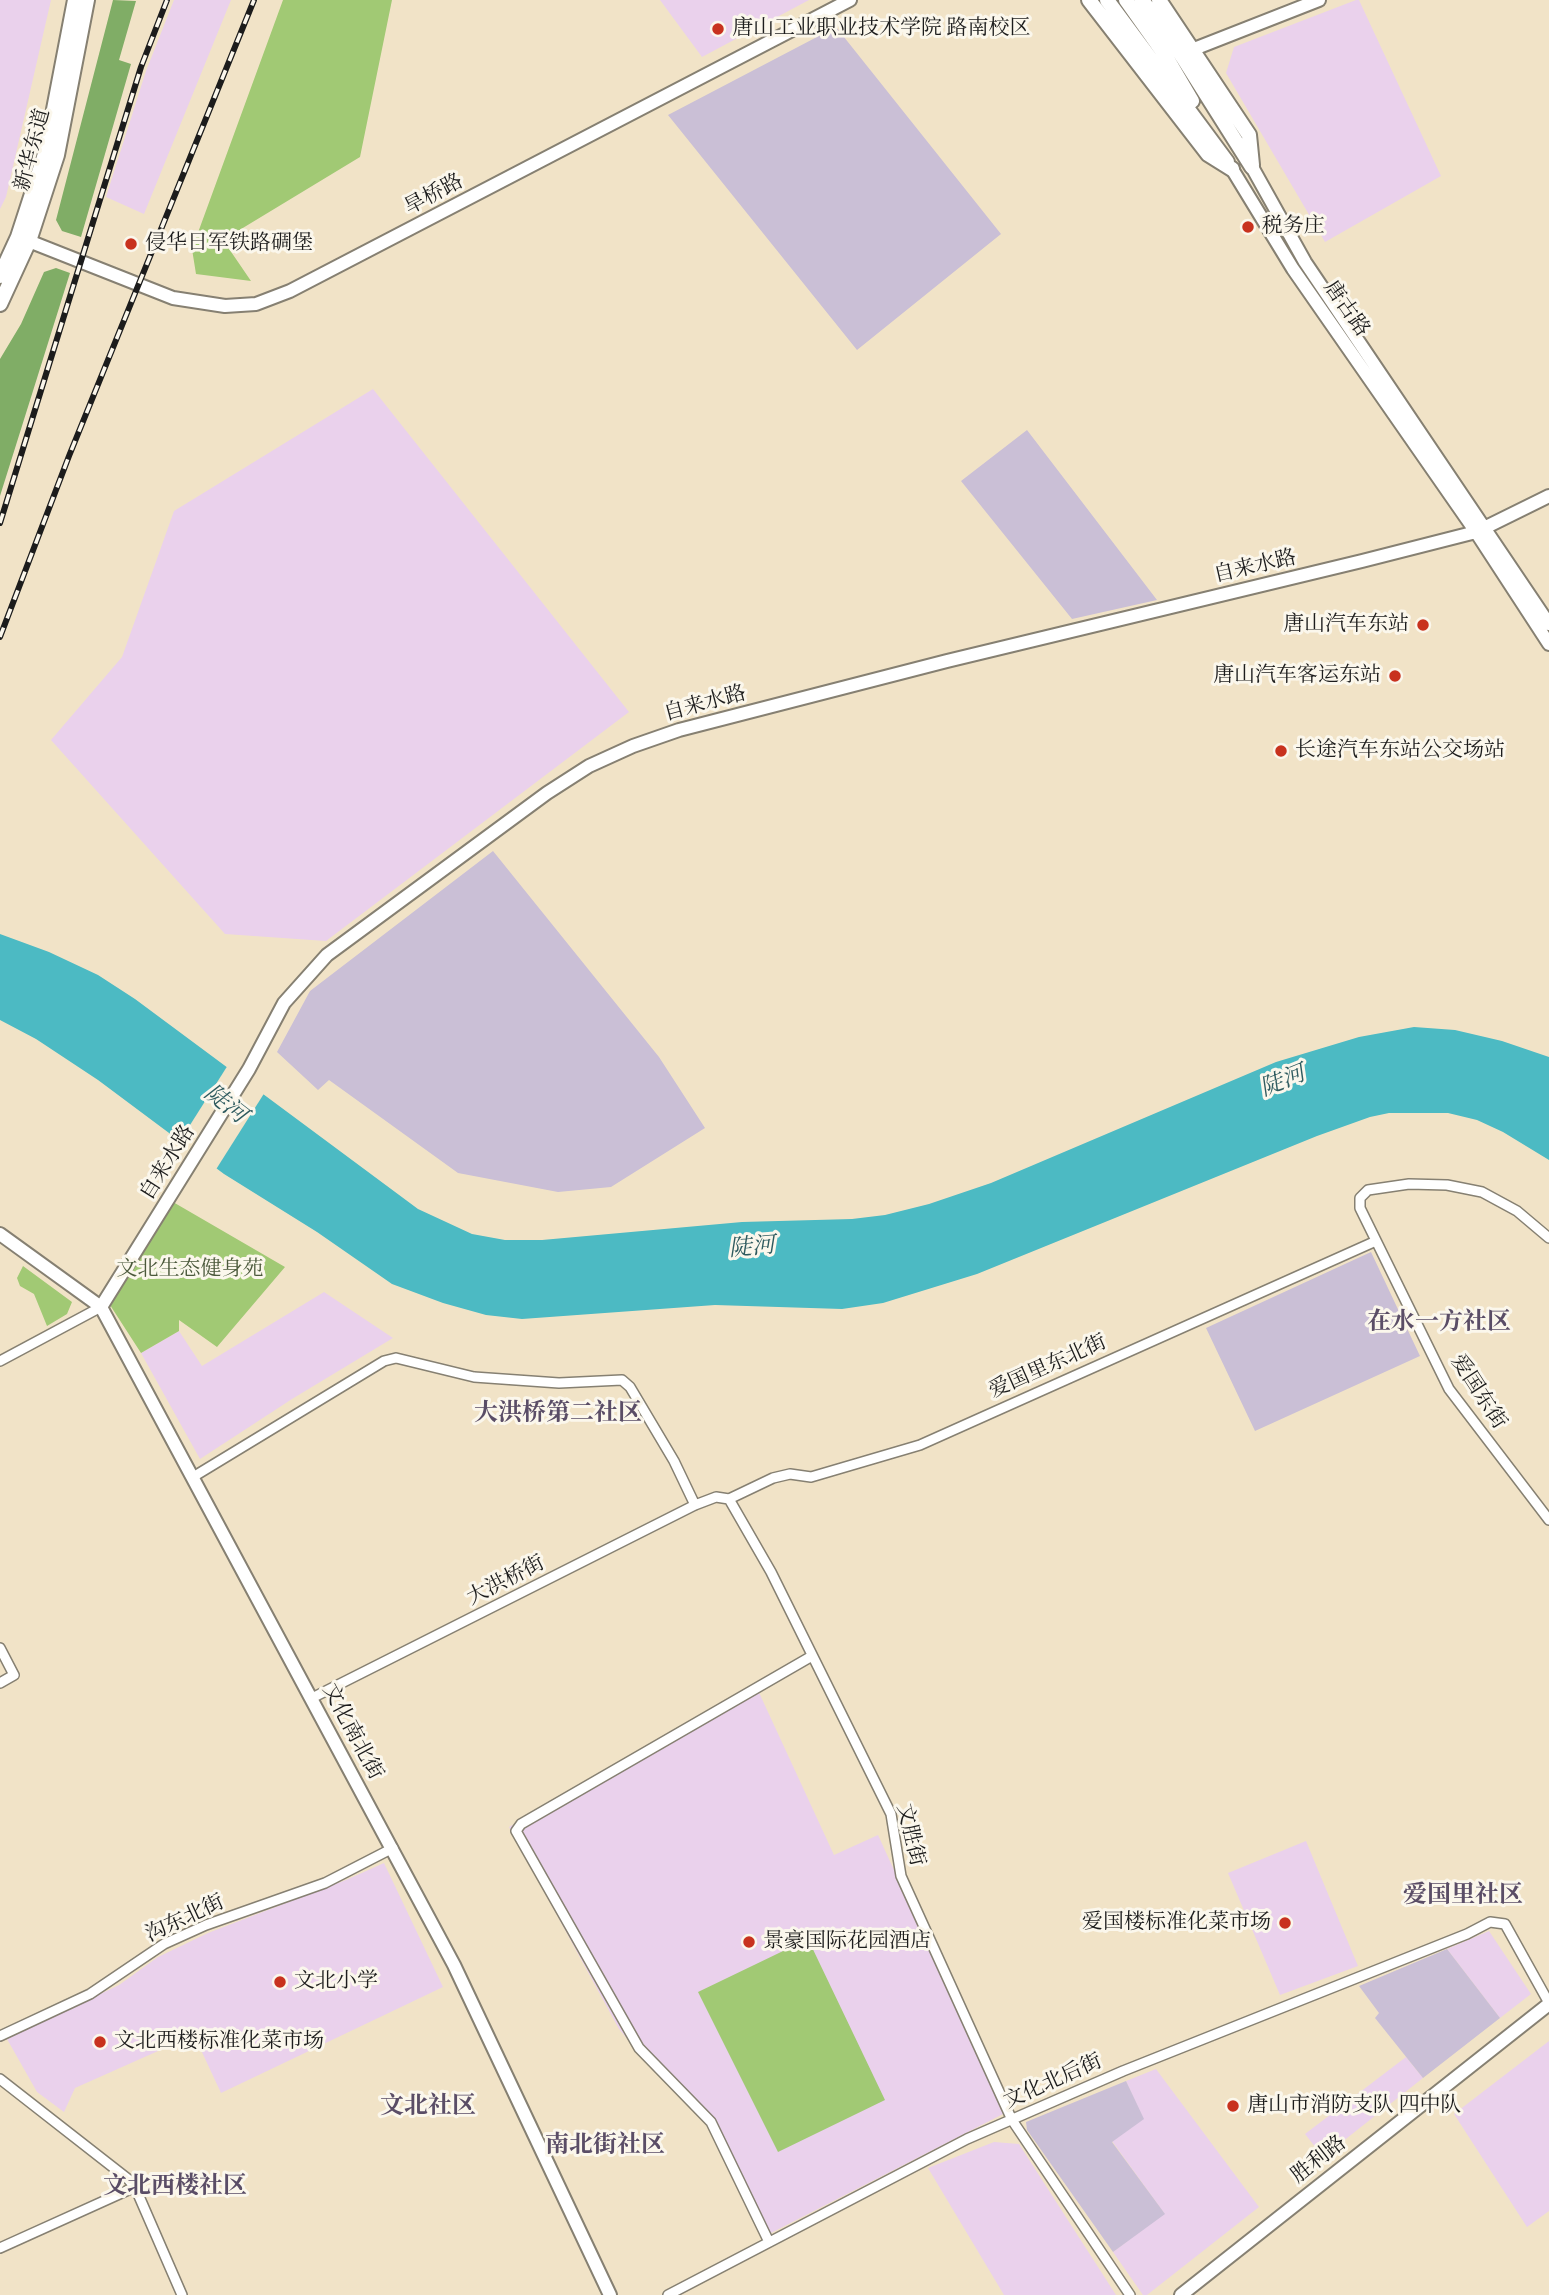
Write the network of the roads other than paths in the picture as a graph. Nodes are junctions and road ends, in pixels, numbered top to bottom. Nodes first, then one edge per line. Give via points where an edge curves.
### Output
1 (75, 0) edge
2 (87, 0) edge
3 (850, 0) edge
4 (1089, 0) edge
5 (1107, 0) edge
6 (1126, 0) edge
7 (1142, 0) edge
8 (1159, 0) edge
9 (1319, 0) edge
10 (1194, 50) junction
11 (1165, 55) junction
12 (1252, 167) junction
13 (1232, 169) junction
14 (23, 239) junction
15 (0, 276) edge
16 (0, 304) edge
17 (1549, 496) edge
18 (1480, 529) junction
19 (1549, 624) edge
20 (1549, 644) edge
21 (0, 1234) edge
22 (1549, 1238) edge
23 (1376, 1241) junction
24 (101, 1307) junction
25 (0, 1361) edge
26 (193, 1477) junction
27 (729, 1499) junction
28 (695, 1505) junction
29 (1549, 1520) edge
30 (0, 1648) edge
31 (812, 1656) junction
32 (0, 1683) edge
33 (312, 1698) junction
34 (393, 1848) junction
35 (1549, 2004) edge
36 (0, 2036) edge
37 (0, 2079) edge
38 (1012, 2120) junction
39 (135, 2188) junction
40 (769, 2242) junction
41 (0, 2248) edge
42 (182, 2295) edge
43 (610, 2295) edge
44 (668, 2295) edge
45 (1130, 2295) edge
46 (1181, 2295) edge

1 - 14 main road, 新华东道 via 46,151
2 - 14 main road, 新华东道 via 57,155
3 - 14 street, 旱桥路 via 290,292 256,304 225,306 173,298
4 - 13 main road via 1209,154
5 - 11 main road, 唐古路
6 - 11 main road
7 - 11 main road, 唐古路
8 - 10 main road
9 - 10 street
10 - 12 main road via 1249,135
11 - 12 main road, 唐古路
11 - 13 main road
12 - 18 street, 唐古路 via 1305,262
13 - 18 street, 唐古路 via 1293,269
14 - 15 main road, 新华东道
14 - 16 main road, 新华东道
17 - 18 street, 自来水路
18 - 19 street, 唐古路
18 - 20 street, 唐古路
18 - 24 street, 自来水路 via 680,730 589,766 327,955 284,1003 249,1069
21 - 24 street, 文化南北街
22 - 23 street, 爱国东街 via 1517,1211 1482,1192 1409,1184 1368,1191 1360,1198
23 - 27 street, 爱国里东北街 via 920,1445 811,1477 790,1474 773,1478
23 - 29 street, 爱国东街 via 1449,1389
24 - 25 street
24 - 26 street, 文化南北街
26 - 28 street via 396,1358 474,1377 559,1383 622,1380 674,1461
26 - 33 street, 文化南北街
27 - 28 street, 大洪桥街 via 716,1497
27 - 31 street, 文胜街
28 - 33 street, 大洪桥街
30 - 32 street via 14,1675
31 - 38 street, 文胜街 via 891,1814 901,1876
31 - 40 street via 516,1831 639,2048 711,2122
33 - 34 street, 文化南北街
34 - 36 street, 沟东北街 via 325,1883 164,1944 90,1994
34 - 43 street, 文化南北街 via 454,1965
35 - 38 street, 文化北后街 via 1505,1924 1490,1922
35 - 46 street, 胜利路
37 - 39 street
38 - 40 street, 文化北后街
38 - 45 street, 文胜街
39 - 41 street
39 - 42 street
40 - 44 street, 文化北后街

